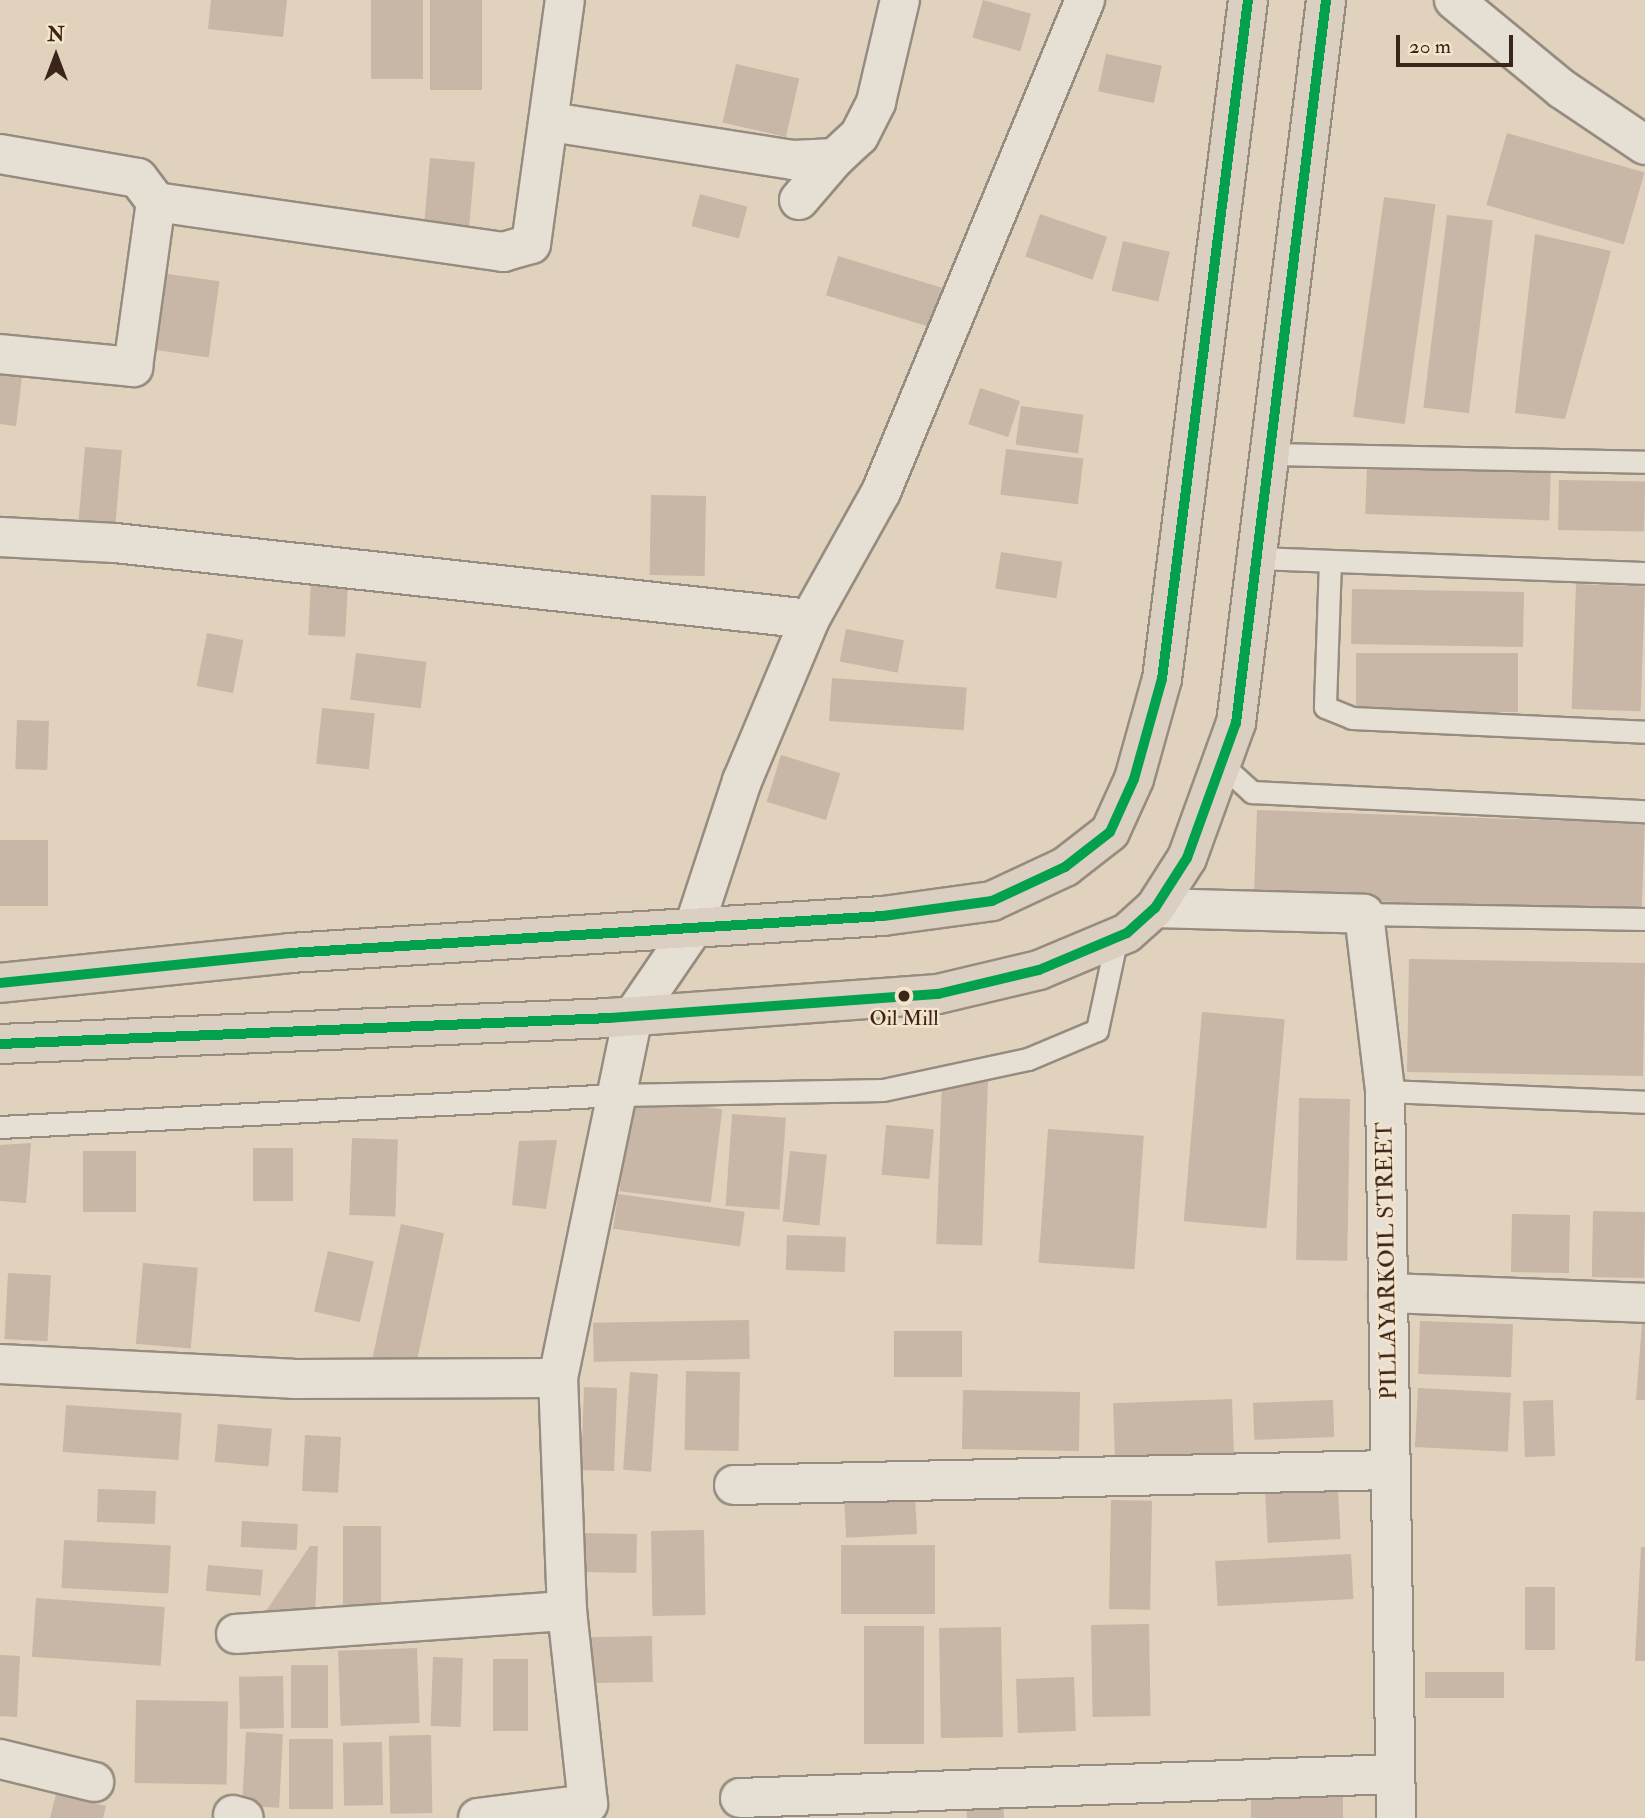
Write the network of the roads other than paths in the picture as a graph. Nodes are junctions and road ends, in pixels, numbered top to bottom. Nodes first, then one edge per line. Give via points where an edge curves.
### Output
1 (565, 0) edge
2 (900, 0) edge
3 (1085, 0) edge
4 (1248, 0) edge
5 (1326, 0) edge
6 (1454, 0) edge
7 (551, 122) junction
8 (1645, 145) edge
9 (0, 154) edge
10 (835, 158) junction
11 (799, 200) dead end
12 (156, 202) junction
13 (0, 354) edge
14 (1271, 454) junction
15 (1645, 462) edge
16 (0, 537) edge
17 (1255, 558) junction
18 (1330, 561) junction
19 (1645, 573) edge
20 (810, 619) junction
21 (1645, 732) edge
22 (1221, 764) junction
23 (1645, 811) edge
24 (1155, 908) junction
25 (1364, 914) junction
26 (1645, 919) edge
27 (694, 927) junction
28 (1117, 937) junction
29 (0, 983) edge
30 (633, 1016) junction
31 (0, 1044) edge
32 (1385, 1091) junction
33 (617, 1095) junction
34 (1645, 1102) edge
35 (0, 1127) edge
36 (1388, 1293) junction
37 (1645, 1303) edge
38 (0, 1364) edge
39 (558, 1377) junction
40 (1390, 1470) junction
41 (734, 1485) dead end
42 (566, 1611) junction
43 (236, 1634) dead end
44 (0, 1759) edge
45 (1395, 1774) junction
46 (94, 1782) dead end
47 (740, 1798) dead end
48 (478, 1818) edge
49 (1396, 1818) edge

1 - 7 street
2 - 10 street via 876,102 859,136
3 - 20 street via 881,492
4 - 27 main road via 1162,678 1134,779 1110,832 1065,867 992,901 883,916
5 - 14 main road
6 - 8 street via 1562,89
7 - 10 street via 793,160
7 - 12 street via 531,244 503,252
9 - 12 street via 138,178
10 - 11 street
12 - 13 street via 133,367
14 - 15 lane
14 - 17 main road
16 - 20 street via 115,543
17 - 18 lane
17 - 22 main road via 1236,723
18 - 19 lane
18 - 21 lane via 1325,707 1352,718
20 - 27 street via 742,780
22 - 23 lane via 1252,792
22 - 24 main road via 1187,858
24 - 25 street
24 - 28 main road
25 - 26 lane
25 - 32 street, PILLAYARKOIL STREET
27 - 29 main road via 290,953
27 - 30 street
28 - 30 main road via 1039,970 938,994
28 - 33 lane via 1097,1030 1028,1059 883,1090
30 - 31 main road
30 - 33 street
32 - 34 lane
32 - 36 street, PILLAYARKOIL STREET
33 - 35 lane
33 - 39 street
36 - 37 street
36 - 40 street, PILLAYARKOIL STREET
38 - 39 street via 293,1380
39 - 42 street
40 - 41 street
40 - 45 street, PILLAYARKOIL STREET
42 - 43 street
42 - 48 street via 587,1804
44 - 46 street
45 - 47 street
45 - 49 street, PILLAYARKOIL STREET

